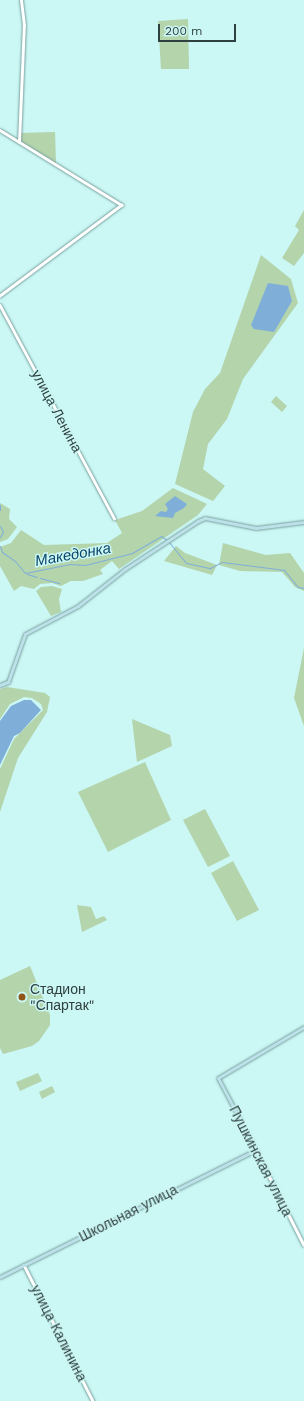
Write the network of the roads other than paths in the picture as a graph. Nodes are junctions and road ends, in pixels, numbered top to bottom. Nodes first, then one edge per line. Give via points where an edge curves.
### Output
1 (21, 0) edge
2 (0, 130) edge
3 (19, 142) junction
4 (0, 296) edge
5 (0, 305) edge
6 (114, 518) dead end
7 (304, 522) edge
8 (0, 685) edge
9 (304, 1027) edge
10 (256, 1150) junction
11 (304, 1245) edge
12 (24, 1265) junction
13 (0, 1277) edge
14 (93, 1401) edge

1 - 3 street via 24,25
2 - 3 street
3 - 4 street via 122,205
5 - 6 street, улица Ленина
7 - 8 main road via 256,528 205,518 162,543 78,606 25,634 8,682
9 - 10 main road, Пушкинская улица via 218,1078
10 - 11 street, Пушкинская улица
10 - 12 main road, Школьная улица
12 - 13 main road, Школьная улица
12 - 14 street, улица Калинина

